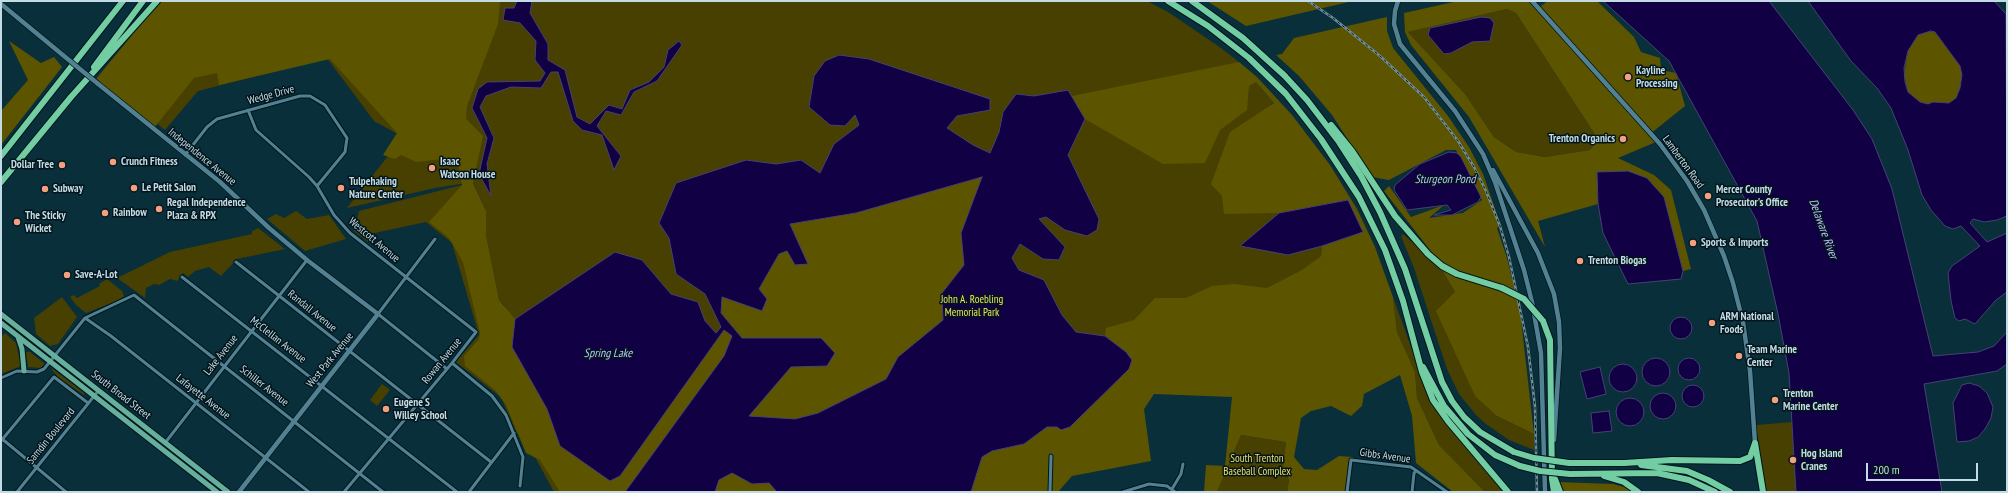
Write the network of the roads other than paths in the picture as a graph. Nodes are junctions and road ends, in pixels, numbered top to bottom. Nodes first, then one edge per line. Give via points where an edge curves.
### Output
1 (122, 1) edge
2 (143, 1) edge
3 (157, 1) edge
4 (1168, 1) edge
5 (1192, 1) edge
6 (1398, 1) edge
7 (1532, 1) edge
8 (2, 6) edge
9 (1283, 74) junction
10 (71, 97) junction
11 (248, 110) junction
12 (186, 155) junction
13 (1, 156) edge
14 (1487, 162) junction
15 (1, 182) edge
16 (317, 186) junction
17 (435, 240) dead end
18 (308, 260) junction
19 (236, 262) dead end
20 (182, 277) dead end
21 (405, 278) junction
22 (280, 296) junction
23 (1, 314) edge
24 (378, 314) junction
25 (85, 318) junction
26 (1, 323) edge
27 (1411, 330) junction
28 (252, 331) junction
29 (476, 332) joint
30 (18, 336) junction
31 (349, 352) junction
32 (55, 356) junction
33 (51, 362) junction
34 (452, 364) junction
35 (224, 367) junction
36 (447, 369) junction
37 (24, 371) junction
38 (1, 378) edge
39 (321, 385) junction
40 (99, 390) junction
41 (95, 396) junction
42 (195, 403) junction
43 (88, 404) junction
44 (417, 405) junction
45 (294, 422) junction
46 (514, 433) junction
47 (388, 438) junction
48 (2, 439) edge
49 (165, 443) junction
50 (1755, 443) junction
51 (1051, 456) dead end
52 (266, 458) junction
53 (1552, 458) junction
54 (491, 462) junction
55 (1624, 463) junction
56 (1183, 464) dead end
57 (37, 468) junction
58 (1552, 468) junction
59 (1416, 471) junction
60 (360, 473) junction
61 (1599, 475) junction
62 (520, 486) dead end
63 (1173, 490) edge
64 (17, 492) edge
65 (66, 492) edge
66 (217, 492) edge
67 (228, 492) edge
68 (239, 492) edge
69 (309, 492) edge
70 (344, 492) edge
71 (383, 492) edge
72 (457, 492) edge
73 (469, 492) edge
74 (1050, 492) edge
75 (1123, 492) edge
76 (1347, 492) edge
77 (1412, 492) edge
78 (1447, 492) edge
79 (1508, 492) edge
80 (1545, 492) edge
81 (1554, 492) edge
82 (1560, 492) edge
83 (1638, 492) edge
84 (1715, 492) edge
85 (1730, 492) edge
86 (1763, 492) edge

1 - 13 highway
2 - 10 highway
3 - 10 highway
4 - 27 highway via 1222,36 1298,107 1347,177 1379,235 1396,279
5 - 9 highway via 1238,34
6 - 14 street via 1394,24 1400,44 1463,123
7 - 50 street, Lamberton Road via 1660,144 1704,210 1724,256 1743,322 1750,371
8 - 12 street, Independence Avenue, bridge
9 - 53 highway, bridge via 1339,134 1395,216 1428,254 1457,274 1502,288 1524,299 1543,321 1550,340
9 - 55 highway, bridge via 1339,142 1380,212 1405,269 1442,382 1464,417 1480,432 1514,452 1534,458 1569,463
10 - 15 highway
11 - 12 street, Wedge Drive via 216,119
11 - 16 street, Westcott Avenue via 260,135
11 - 16 street, Wedge Drive via 300,96 316,98 325,105 346,134 347,142 345,152
12 - 18 street, Independence Avenue
14 - 53 street via 1538,253 1554,294 1560,348
14 - 80 street via 1519,253 1535,315 1543,385
16 - 21 street, Westcott Avenue via 334,215 346,229
17 - 21 street, West Park Avenue
18 - 22 street, Lake Avenue
18 - 24 street, Independence Avenue
19 - 22 street, Randall Avenue
20 - 28 street, McClellan Avenue
21 - 24 street, West Park Avenue
21 - 29 street, Westcott Avenue
22 - 28 street, Lake Avenue
22 - 31 street, Randall Avenue
23 - 32 main road, South Broad Street
24 - 31 street, West Park Avenue
24 - 36 street, Independence Avenue
25 - 32 street
25 - 35 street, Schiller Avenue via 134,295
25 - 42 street, Lafayette Avenue
26 - 30 main road, South Broad Street
27 - 61 highway, bridge via 1429,379 1450,414 1486,449 1520,466 1540,471
27 - 79 highway via 1422,372 1433,400
28 - 35 street, Lake Avenue
28 - 39 street, McClellan Avenue
29 - 34 street, Rowan Avenue
30 - 33 main road, South Broad Street
30 - 37 main road
31 - 39 street, West Park Avenue
31 - 44 street, Randall Avenue
32 - 33 street
32 - 40 main road, South Broad Street
33 - 37 street via 41,371
33 - 41 main road, South Broad Street
34 - 36 street, Rowan Avenue
34 - 46 street via 495,399
35 - 42 street, Lake Avenue
35 - 45 street, Schiller Avenue
36 - 44 street, Rowan Avenue
37 - 38 street
39 - 45 street, West Park Avenue
39 - 47 street, McClellan Avenue
40 - 41 street, Samdin Boulevard
40 - 49 main road, South Broad Street
41 - 43 street, Samdin Boulevard
41 - 66 main road, South Broad Street
42 - 49 street, Lake Avenue
42 - 52 street, Lafayette Avenue
43 - 48 street via 54,377
43 - 57 street, Samdin Boulevard
44 - 47 street, Rowan Avenue
44 - 54 street, Randall Avenue
45 - 52 street, West Park Avenue
45 - 60 street, Schiller Avenue
46 - 54 street
46 - 62 street via 523,457
47 - 60 street, Rowan Avenue
47 - 72 street, McClellan Avenue
48 - 57 street
49 - 67 main road, South Broad Street
50 - 55 highway via 1750,457 1740,461 1672,460
50 - 86 highway
51 - 74 street
52 - 68 street, West Park Avenue
52 - 69 street, Lafayette Avenue
53 - 58 highway
54 - 73 street
55 - 85 highway via 1678,469 1708,480
56 - 63 street
57 - 64 street, Samdin Boulevard
57 - 65 street
58 - 81 highway
58 - 82 highway
59 - 76 street, Gibbs Avenue via 1411,467 1351,460
59 - 77 street
59 - 78 street, Gibbs Avenue
60 - 70 street, Rowan Avenue
60 - 71 street, Schiller Avenue
61 - 83 highway via 1624,482
61 - 84 highway via 1665,474 1698,483
63 - 75 street via 1164,485 1149,484

